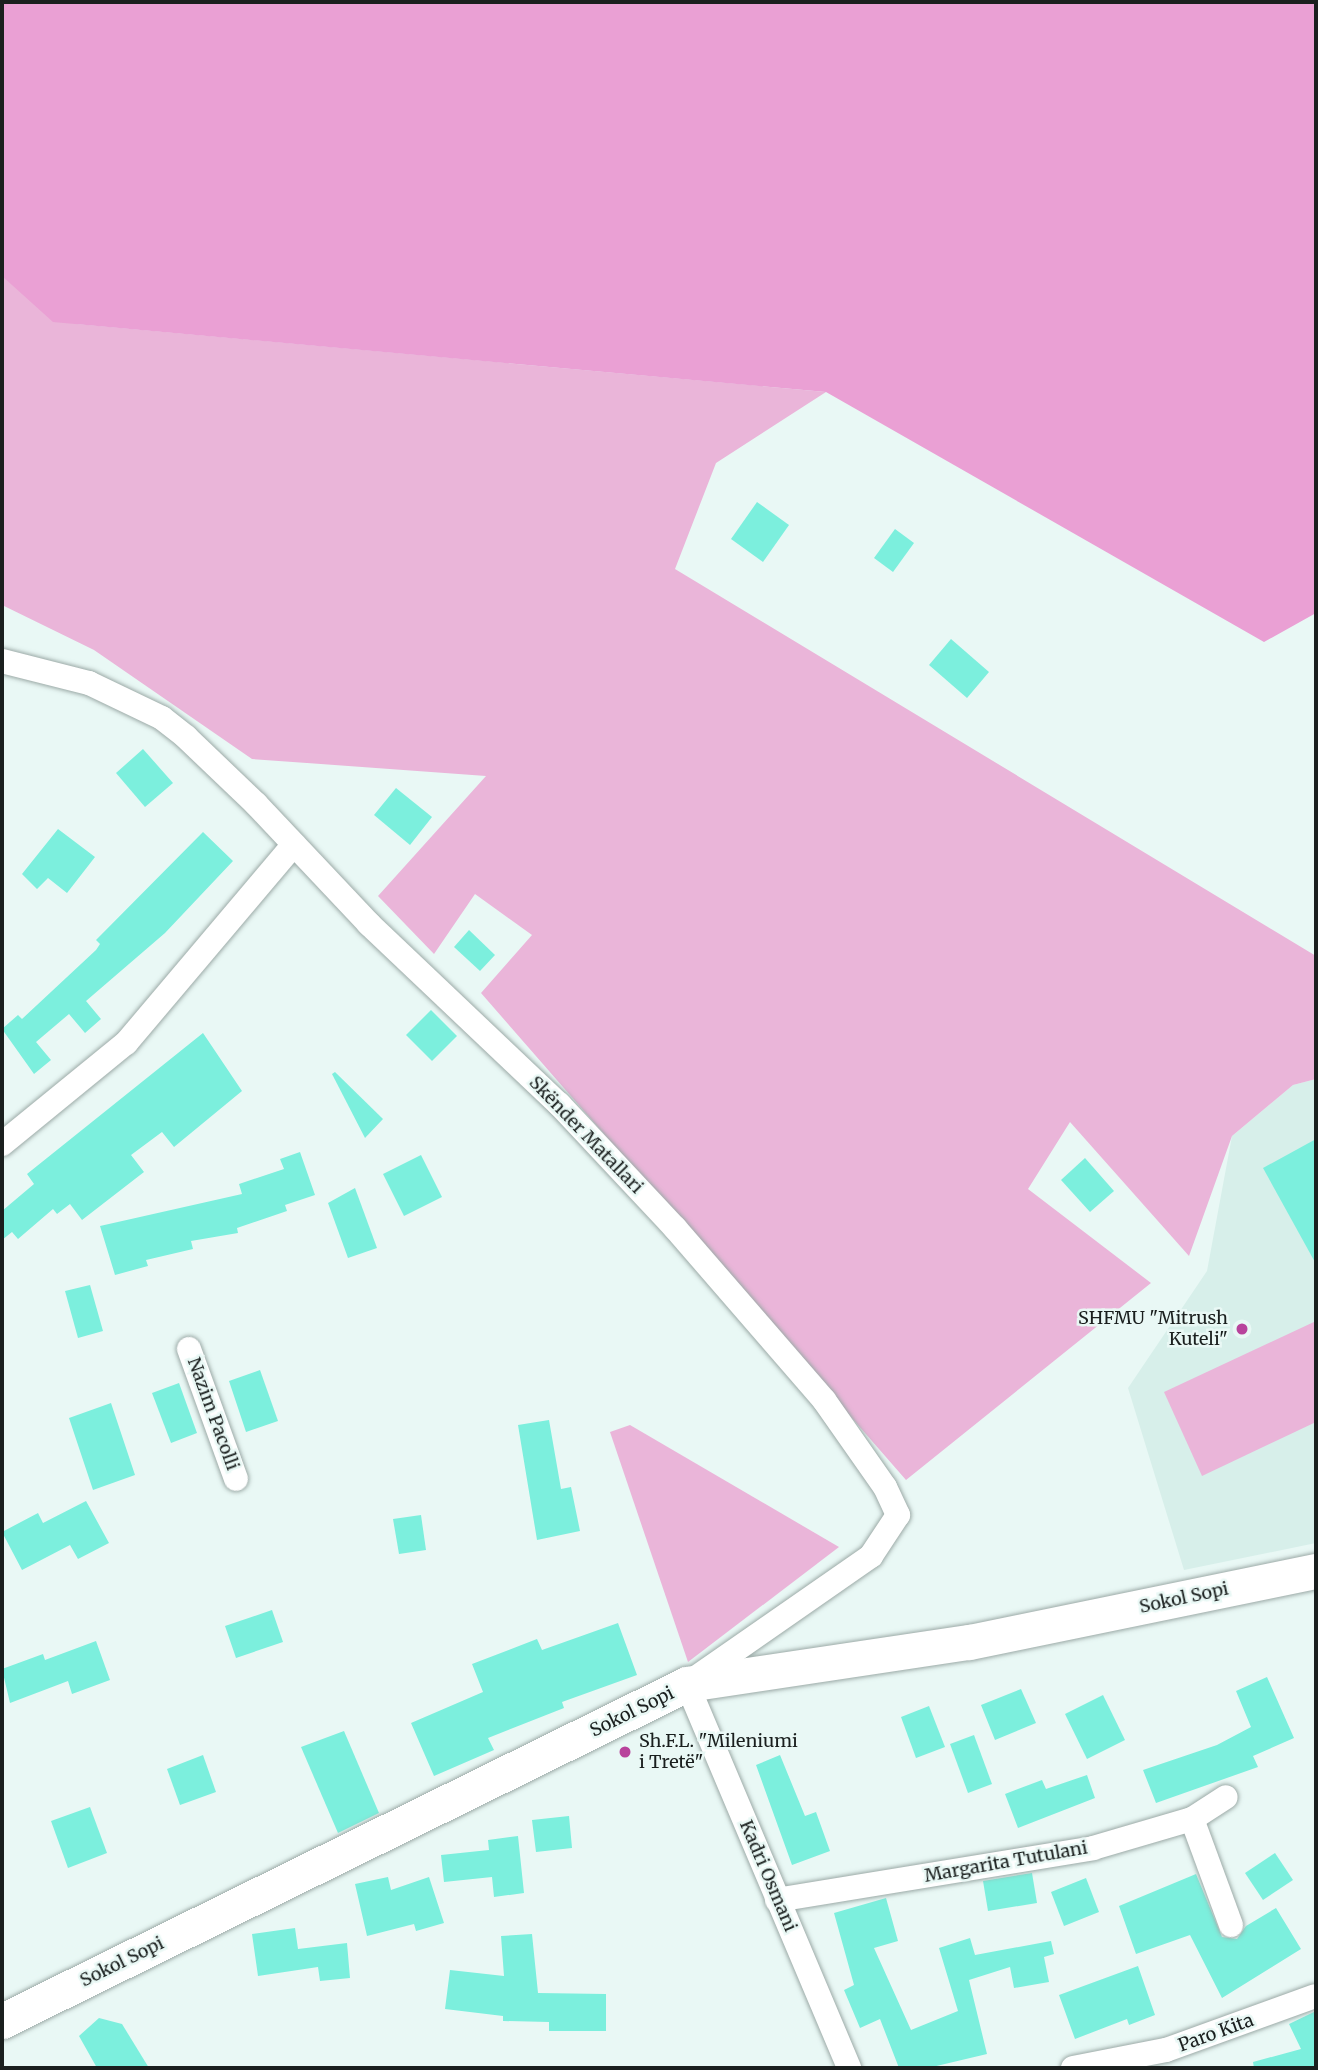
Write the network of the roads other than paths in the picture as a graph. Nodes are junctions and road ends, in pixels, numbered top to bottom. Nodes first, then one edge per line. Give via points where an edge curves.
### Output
1 (2, 661) edge
2 (294, 844) junction
3 (2, 1144) edge
4 (189, 1349) dead end
5 (236, 1479) dead end
6 (1316, 1571) edge
7 (687, 1684) junction
8 (1227, 1797) dead end
9 (1192, 1819) junction
10 (777, 1900) junction
11 (1231, 1925) dead end
12 (1315, 1996) edge
13 (2, 2021) edge
14 (849, 2068) edge
15 (1073, 2068) edge

1 - 2 street, Skënder Matallari via 89,682 162,718
2 - 3 street via 126,1043
2 - 7 street, Skënder Matallari via 369,924 559,1104 709,1266 824,1400 885,1487 898,1515 871,1556
4 - 5 street, Nazim Pacolli
6 - 7 street, Sokol Sopi via 969,1642
7 - 10 street, Kadri Osmani
7 - 13 street, Sokol Sopi
8 - 9 street, Margarita Tutulani
9 - 10 street, Margarita Tutulani via 1093,1847
9 - 11 street
10 - 14 street, Kadri Osmani
12 - 15 street, Paro Kita via 1166,2050

